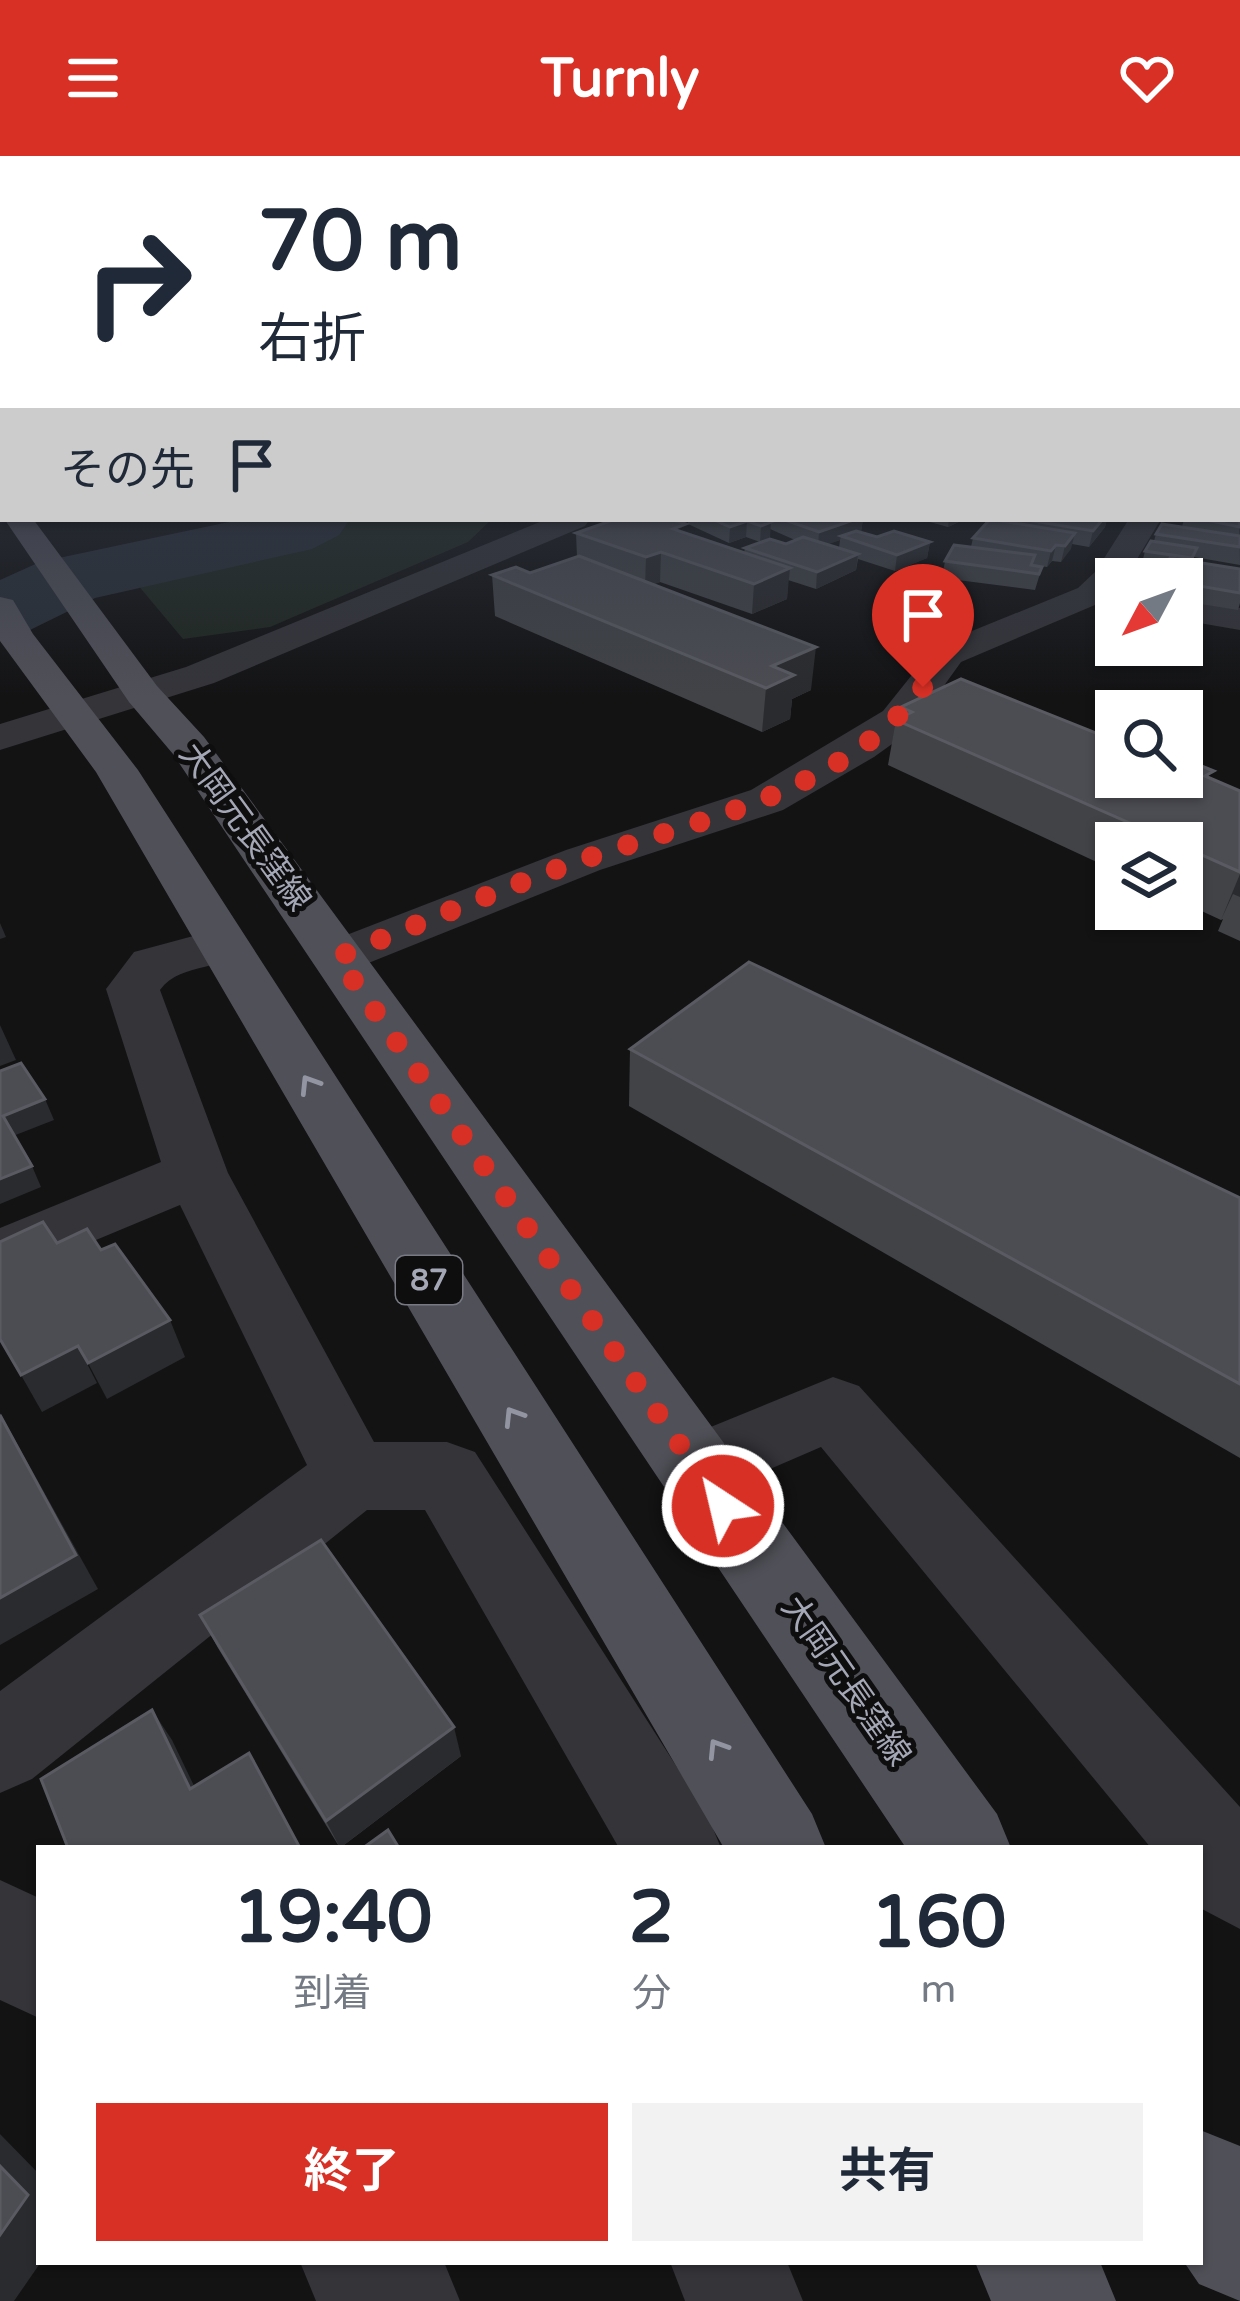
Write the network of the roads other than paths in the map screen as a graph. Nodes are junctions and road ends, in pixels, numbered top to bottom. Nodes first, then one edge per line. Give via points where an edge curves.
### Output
1 (567, 522) edge
2 (1143, 522) edge
3 (25, 530) edge
4 (1121, 558) edge
5 (1095, 600) edge
6 (1203, 613) edge
7 (1240, 619) edge
8 (8, 623) edge
9 (143, 694) junction
10 (74, 715) junction
11 (0, 736) edge
12 (223, 944) junction
13 (337, 957) junction
14 (196, 1173) junction
15 (0, 1255) edge
16 (696, 1468) junction
17 (352, 1476) junction
18 (0, 1747) edge
19 (671, 1845) edge
20 (776, 1845) edge
21 (961, 1845) edge
22 (1240, 1880) edge
23 (0, 1930) edge
24 (36, 1963) edge
25 (1203, 2190) edge
26 (1240, 2243) edge
27 (361, 2265) edge
28 (729, 2265) edge
29 (1035, 2265) edge
30 (400, 2301) edge
31 (744, 2301) edge
32 (1057, 2301) edge

1 - 9 street
2 - 4 street
3 - 9 main road, 大岡元長窪線
5 - 13 street via 948,654 898,720 767,800 583,860
6 - 7 street
8 - 10 main road, 87
9 - 10 street
9 - 13 main road, 大岡元長窪線 via 189,746
10 - 11 street
10 - 12 main road, 87
12 - 14 street via 153,964 133,989
20 -> 12 main road, 87
13 - 16 main road, 大岡元長窪線
14 - 15 street
14 - 17 street
16 - 21 main road, 大岡元長窪線
16 - 22 street via 833,1408
17 - 18 street
17 - 19 street via 447,1476
23 - 24 street
25 - 26 main road
27 - 30 street
28 - 31 street
29 - 32 main road

